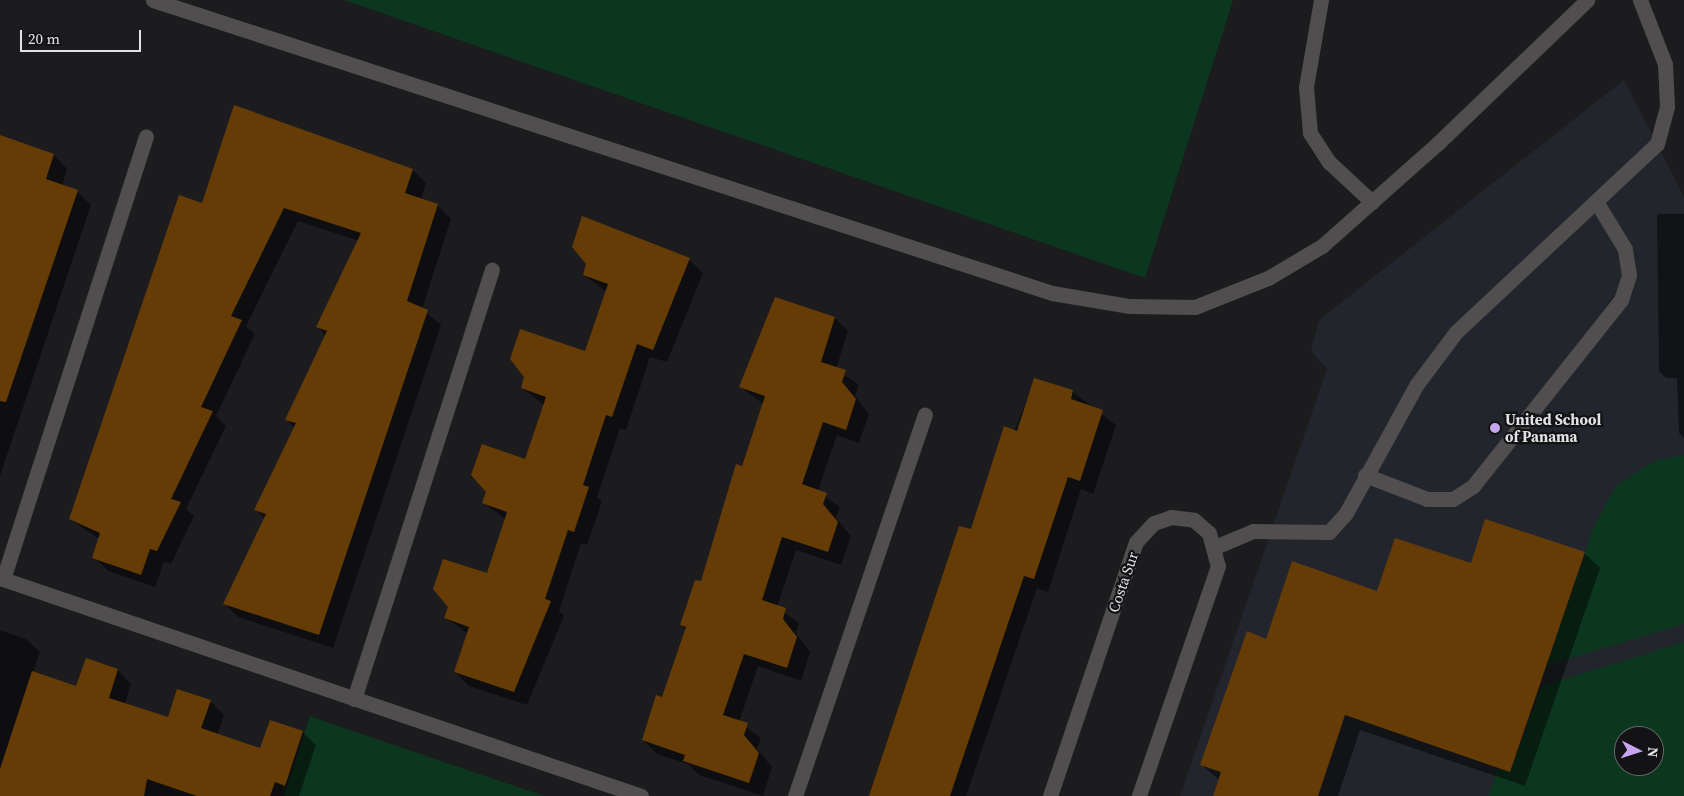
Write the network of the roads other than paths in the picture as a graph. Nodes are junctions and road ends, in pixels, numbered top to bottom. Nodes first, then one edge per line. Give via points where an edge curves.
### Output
1 (153, 0) edge
2 (1321, 0) edge
3 (1587, 0) edge
4 (1640, 0) edge
5 (146, 137) dead end
6 (1372, 202) junction
7 (1597, 203) junction
8 (492, 270) dead end
9 (925, 415) dead end
10 (1365, 475) junction
11 (1215, 547) junction
12 (2, 578) edge
13 (354, 699) junction
14 (641, 796) edge
15 (795, 796) edge
16 (1050, 796) edge
17 (1139, 796) edge

1 - 6 street via 1052,293 1130,306 1195,307 1268,278 1322,246
2 - 6 street via 1306,87 1310,133 1329,162
3 - 6 street
4 - 7 street via 1665,64 1668,106 1657,144
5 - 12 street
7 - 10 street via 1456,332 1417,384
7 - 10 street via 1625,249 1629,275 1621,300 1473,486 1452,499 1427,499
8 - 13 street
9 - 15 street
10 - 11 street via 1346,513 1329,532 1253,531
11 - 16 street, Costa Sur via 1208,533 1194,520 1171,517 1154,523 1136,542
11 - 17 street via 1218,566
12 - 13 street
13 - 14 street

